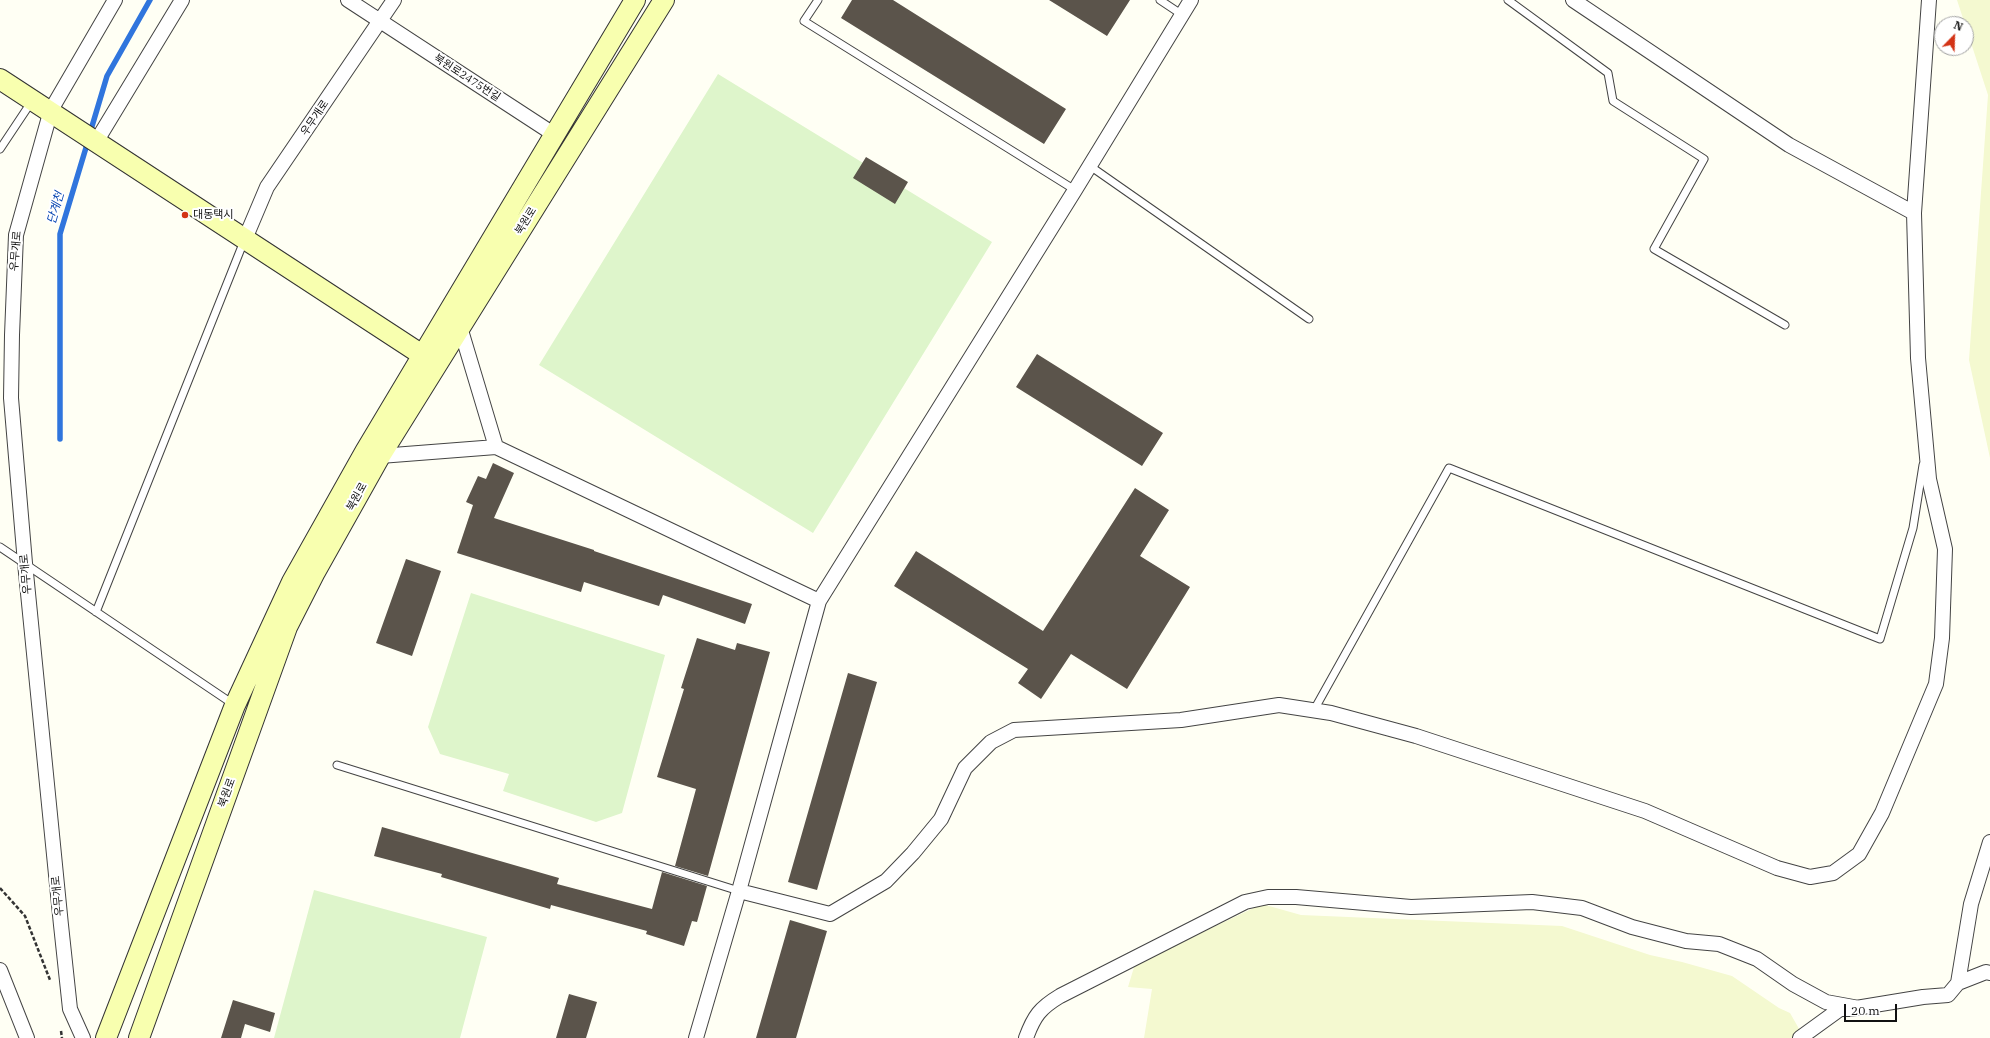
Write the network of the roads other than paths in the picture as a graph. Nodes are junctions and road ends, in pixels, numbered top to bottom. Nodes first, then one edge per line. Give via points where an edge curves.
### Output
1 (115, 0) edge
2 (182, 0) edge
3 (348, 0) edge
4 (394, 0) edge
5 (634, 0) edge
6 (664, 0) edge
7 (818, 0) edge
8 (1160, 0) edge
9 (1191, 0) edge
10 (1508, 0) edge
11 (1573, 0) edge
12 (1929, 0) edge
13 (1181, 14) junction
14 (380, 21) junction
15 (0, 79) edge
16 (33, 100) junction
17 (54, 114) junction
18 (555, 135) junction
19 (96, 141) junction
20 (0, 149) edge
21 (1090, 166) junction
22 (1075, 190) junction
23 (1914, 213) junction
24 (245, 239) junction
25 (1309, 319) dead end
26 (1785, 324) dead end
27 (460, 327) junction
28 (429, 360) junction
29 (1926, 443) junction
30 (496, 447) junction
31 (380, 456) junction
32 (0, 547) edge
33 (25, 563) junction
34 (819, 601) junction
35 (96, 612) junction
36 (235, 705) junction
37 (1314, 710) junction
38 (336, 765) dead end
39 (1990, 842) edge
40 (739, 892) junction
41 (0, 970) edge
42 (1990, 972) edge
43 (1958, 983) junction
44 (1859, 1008) junction
45 (26, 1038) edge
46 (83, 1038) edge
47 (106, 1038) edge
48 (139, 1038) edge
49 (696, 1038) edge
50 (1026, 1038) edge
51 (1800, 1038) edge

1 - 17 street, 우무개로
2 - 19 street
3 - 14 street, 북원로2475번길
4 - 14 street
5 - 18 street, 북원로
6 - 27 street, 북원로
7 - 22 lane via 804,21
8 - 13 lane
9 - 13 street
10 - 26 lane via 1608,73 1613,100 1704,159 1654,249
11 - 23 street via 1790,145
12 - 23 street
13 - 21 street
14 - 18 street, 북원로2475번길
14 - 24 street, 우무개로 via 267,187
15 - 16 street
16 - 17 street
16 - 20 lane
17 - 19 street
17 - 33 street, 우무개로 via 16,235 11,398
18 - 28 street, 북원로
19 - 24 street
21 - 22 street
21 - 25 lane
22 - 34 street
23 - 29 street via 1918,358
24 - 28 street
24 - 35 lane
27 - 28 street, 북원로
27 - 30 street
28 - 31 street, 북원로
28 - 36 street, 북원로 via 365,452 292,582
29 - 37 lane via 1913,528 1880,639 1449,468
29 - 37 street via 1929,479 1945,548 1942,638 1936,684 1882,813 1859,854 1833,873 1810,876 1777,868 1645,811 1416,736
30 - 31 street
30 - 34 street
31 - 48 street, 북원로 via 287,627
32 - 33 lane
33 - 35 lane
33 - 46 street, 우무개로 via 70,1009
34 - 40 street
35 - 36 lane
36 - 47 street, 북원로
37 - 40 street via 1280,705 1181,720 1014,730 991,742 965,768 941,819 886,881 830,914
38 - 40 lane
39 - 43 street via 1971,904
40 - 49 street
41 - 45 street
42 - 43 street
43 - 44 street via 1948,996 1923,997
44 - 50 street via 1826,1002 1793,984 1757,959 1719,944 1686,940 1648,931 1582,908 1532,902 1411,907 1327,899 1268,897 1245,902 1060,996 1043,1006 1032,1021
44 - 51 street via 1840,1009

